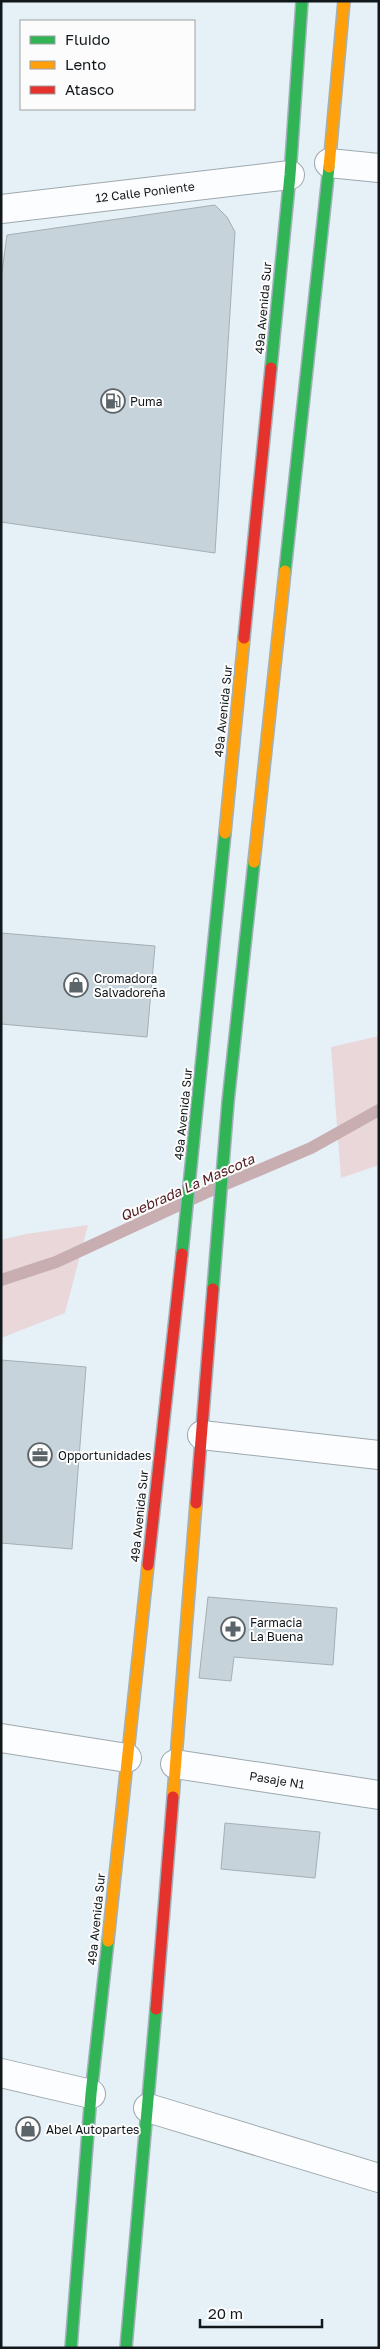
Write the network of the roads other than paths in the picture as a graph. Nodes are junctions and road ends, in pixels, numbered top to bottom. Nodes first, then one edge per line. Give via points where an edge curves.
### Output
1 (302, 1) edge
2 (344, 1) edge
3 (329, 163) junction
4 (379, 168) edge
5 (290, 176) junction
6 (1, 209) edge
7 (202, 1435) junction
8 (379, 1456) edge
9 (1, 1738) edge
10 (127, 1758) junction
11 (175, 1764) junction
12 (379, 1796) edge
13 (1, 2072) edge
14 (91, 2094) junction
15 (148, 2108) junction
16 (379, 2178) edge
17 (71, 2348) edge
18 (126, 2348) edge

1 - 5 main road, 49a Avenida Sur
2 - 3 main road
3 - 4 street
3 - 7 main road via 228,1102
5 - 6 street, 12 Calle Poniente
5 - 10 main road, 49a Avenida Sur via 196,1115
7 - 8 street
7 - 11 main road
9 - 10 street
10 - 14 main road, 49a Avenida Sur
11 - 12 street, Pasaje N1
11 - 15 main road
13 - 14 street
14 - 17 main road, 49a Avenida Sur
15 - 16 street
15 - 18 main road

